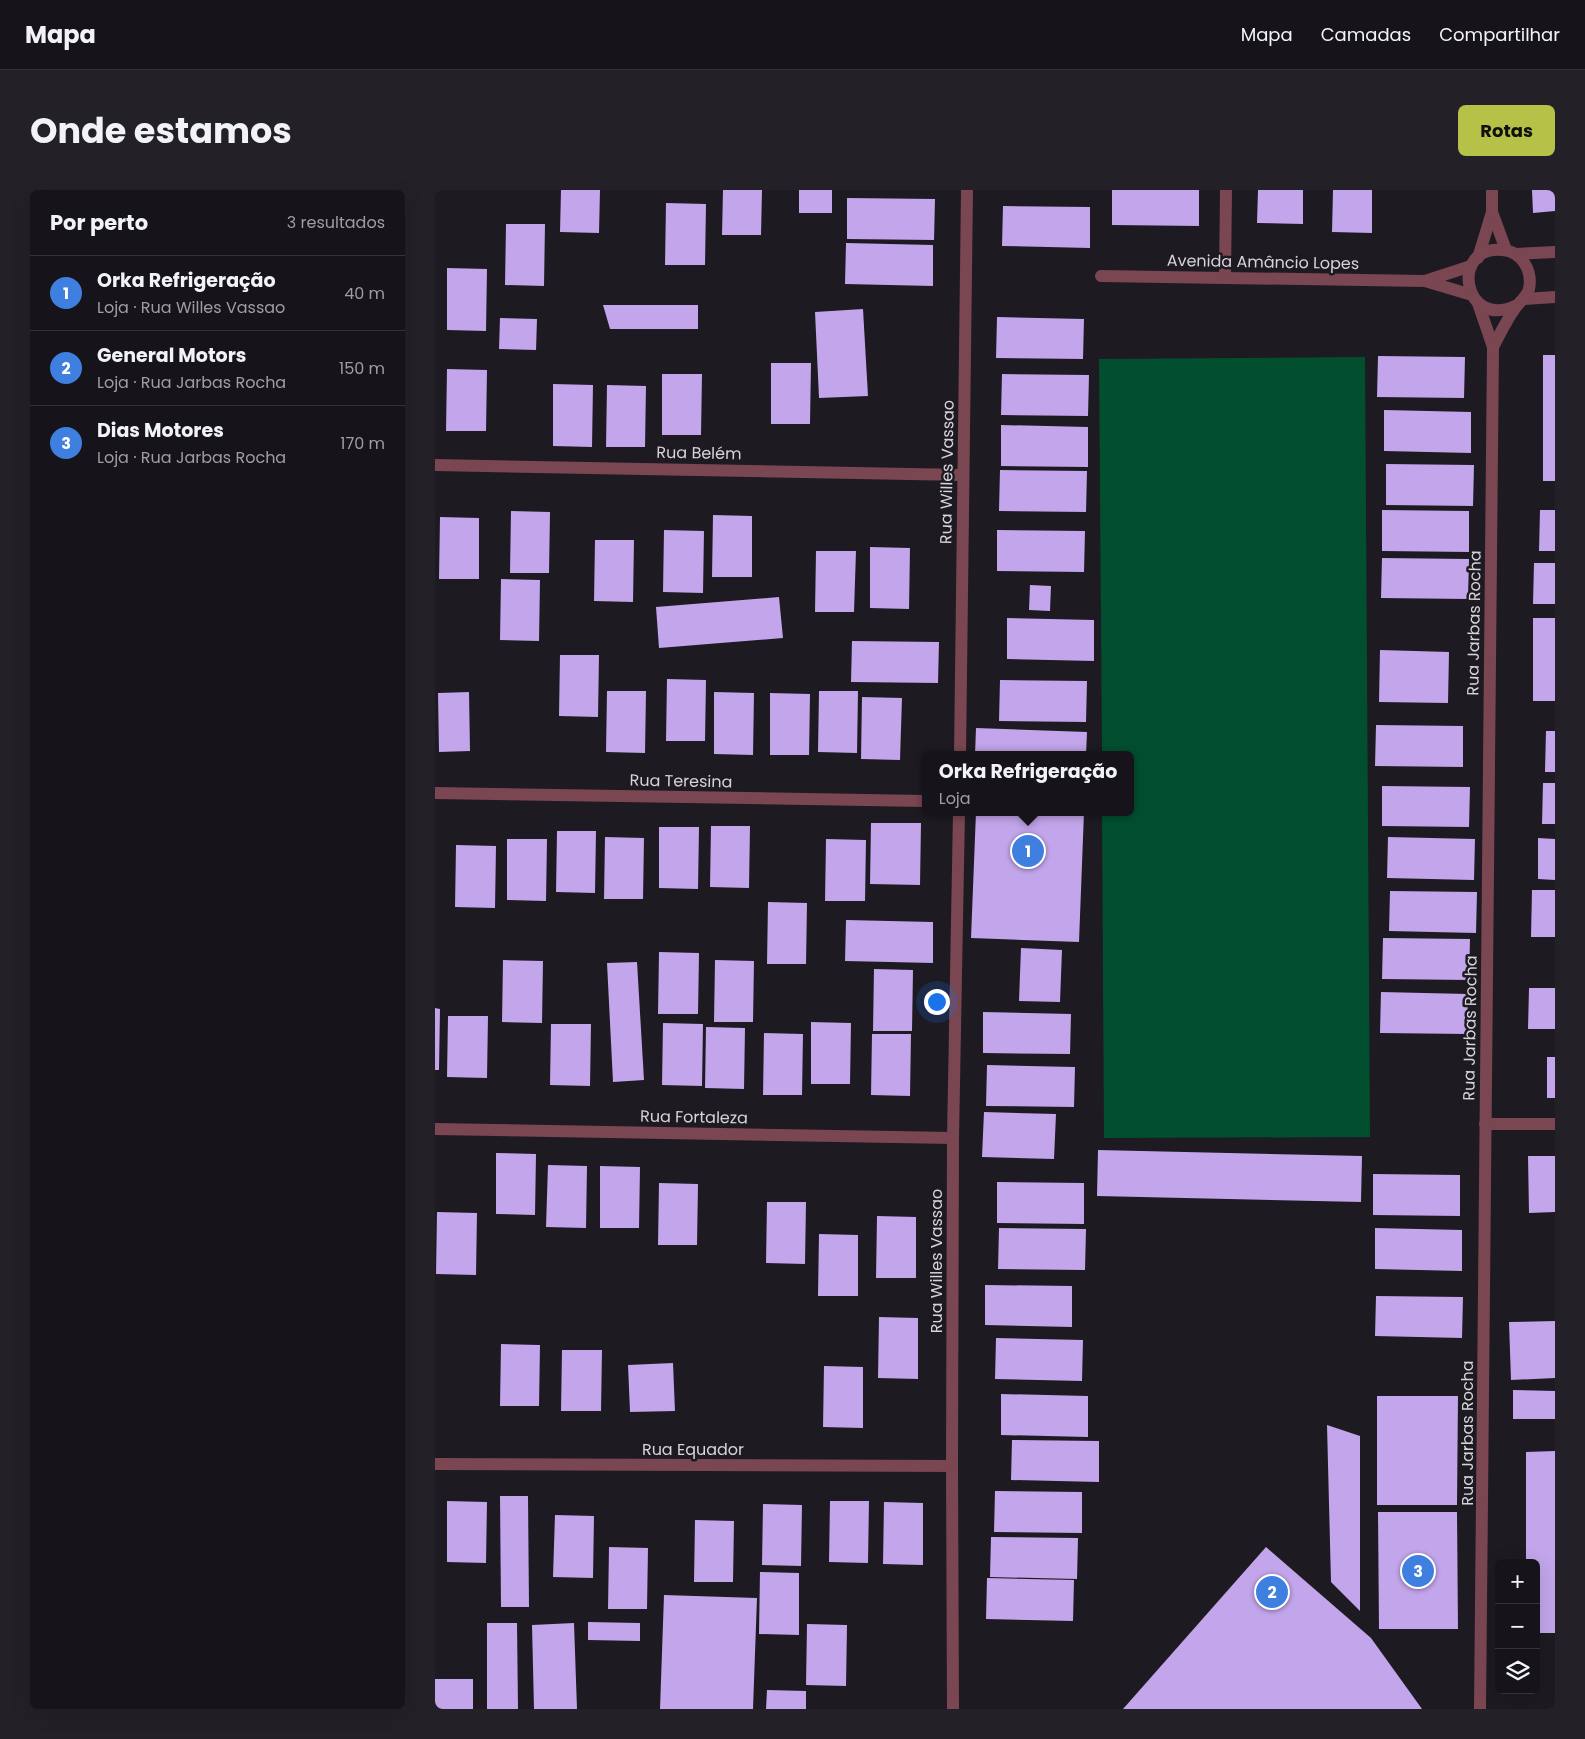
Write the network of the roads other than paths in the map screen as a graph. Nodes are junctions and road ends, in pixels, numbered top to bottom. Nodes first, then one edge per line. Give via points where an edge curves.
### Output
1 (967, 190) edge
2 (1226, 190) edge
3 (1492, 190) edge
4 (1491, 212) junction
5 (1511, 252) junction
6 (1555, 252) edge
7 (1475, 262) junction
8 (1101, 276) dead end
9 (1225, 278) junction
10 (1425, 281) junction
11 (1555, 298) edge
12 (1475, 299) junction
13 (1520, 302) junction
14 (1493, 347) junction
15 (435, 465) edge
16 (963, 474) junction
17 (960, 751) edge
18 (435, 794) edge
19 (922, 801) edge
20 (959, 816) edge
21 (1485, 1124) junction
22 (1555, 1124) edge
23 (435, 1129) edge
24 (953, 1138) junction
25 (435, 1464) edge
26 (951, 1466) junction
27 (953, 1709) edge
28 (1480, 1709) edge

1 - 16 street, Rua Willes Vassao
2 - 9 street
3 - 4 street
4 - 5 street
4 - 7 street
5 - 6 street, Avenida Amâncio Lopes
5 - 7 street, Avenida Amâncio Lopes via 1491,250
5 - 13 street via 1523,261 1530,280 1529,290
7 - 10 street, Avenida Amâncio Lopes
7 - 12 street via 1468,275 1468,286
8 - 9 street, Avenida Amâncio Lopes
9 - 10 street, Avenida Amâncio Lopes
10 - 12 street, Avenida Amâncio Lopes
11 - 13 street, Avenida Amâncio Lopes
12 - 13 street, Avenida Amâncio Lopes via 1497,311 1507,310
12 - 14 street, Rua Jarbas Rocha
13 - 14 street, Rua Jarbas Rocha
14 - 21 street, Rua Jarbas Rocha
15 - 16 street, Rua Belém
16 - 17 street, Rua Willes Vassao
18 - 19 street, Rua Teresina
20 - 24 street, Rua Willes Vassao
21 - 22 street
21 - 28 street, Rua Jarbas Rocha
23 - 24 street, Rua Fortaleza
24 - 26 street, Rua Willes Vassao
25 - 26 street, Rua Equador
26 - 27 street, Rua Willes Vassao

